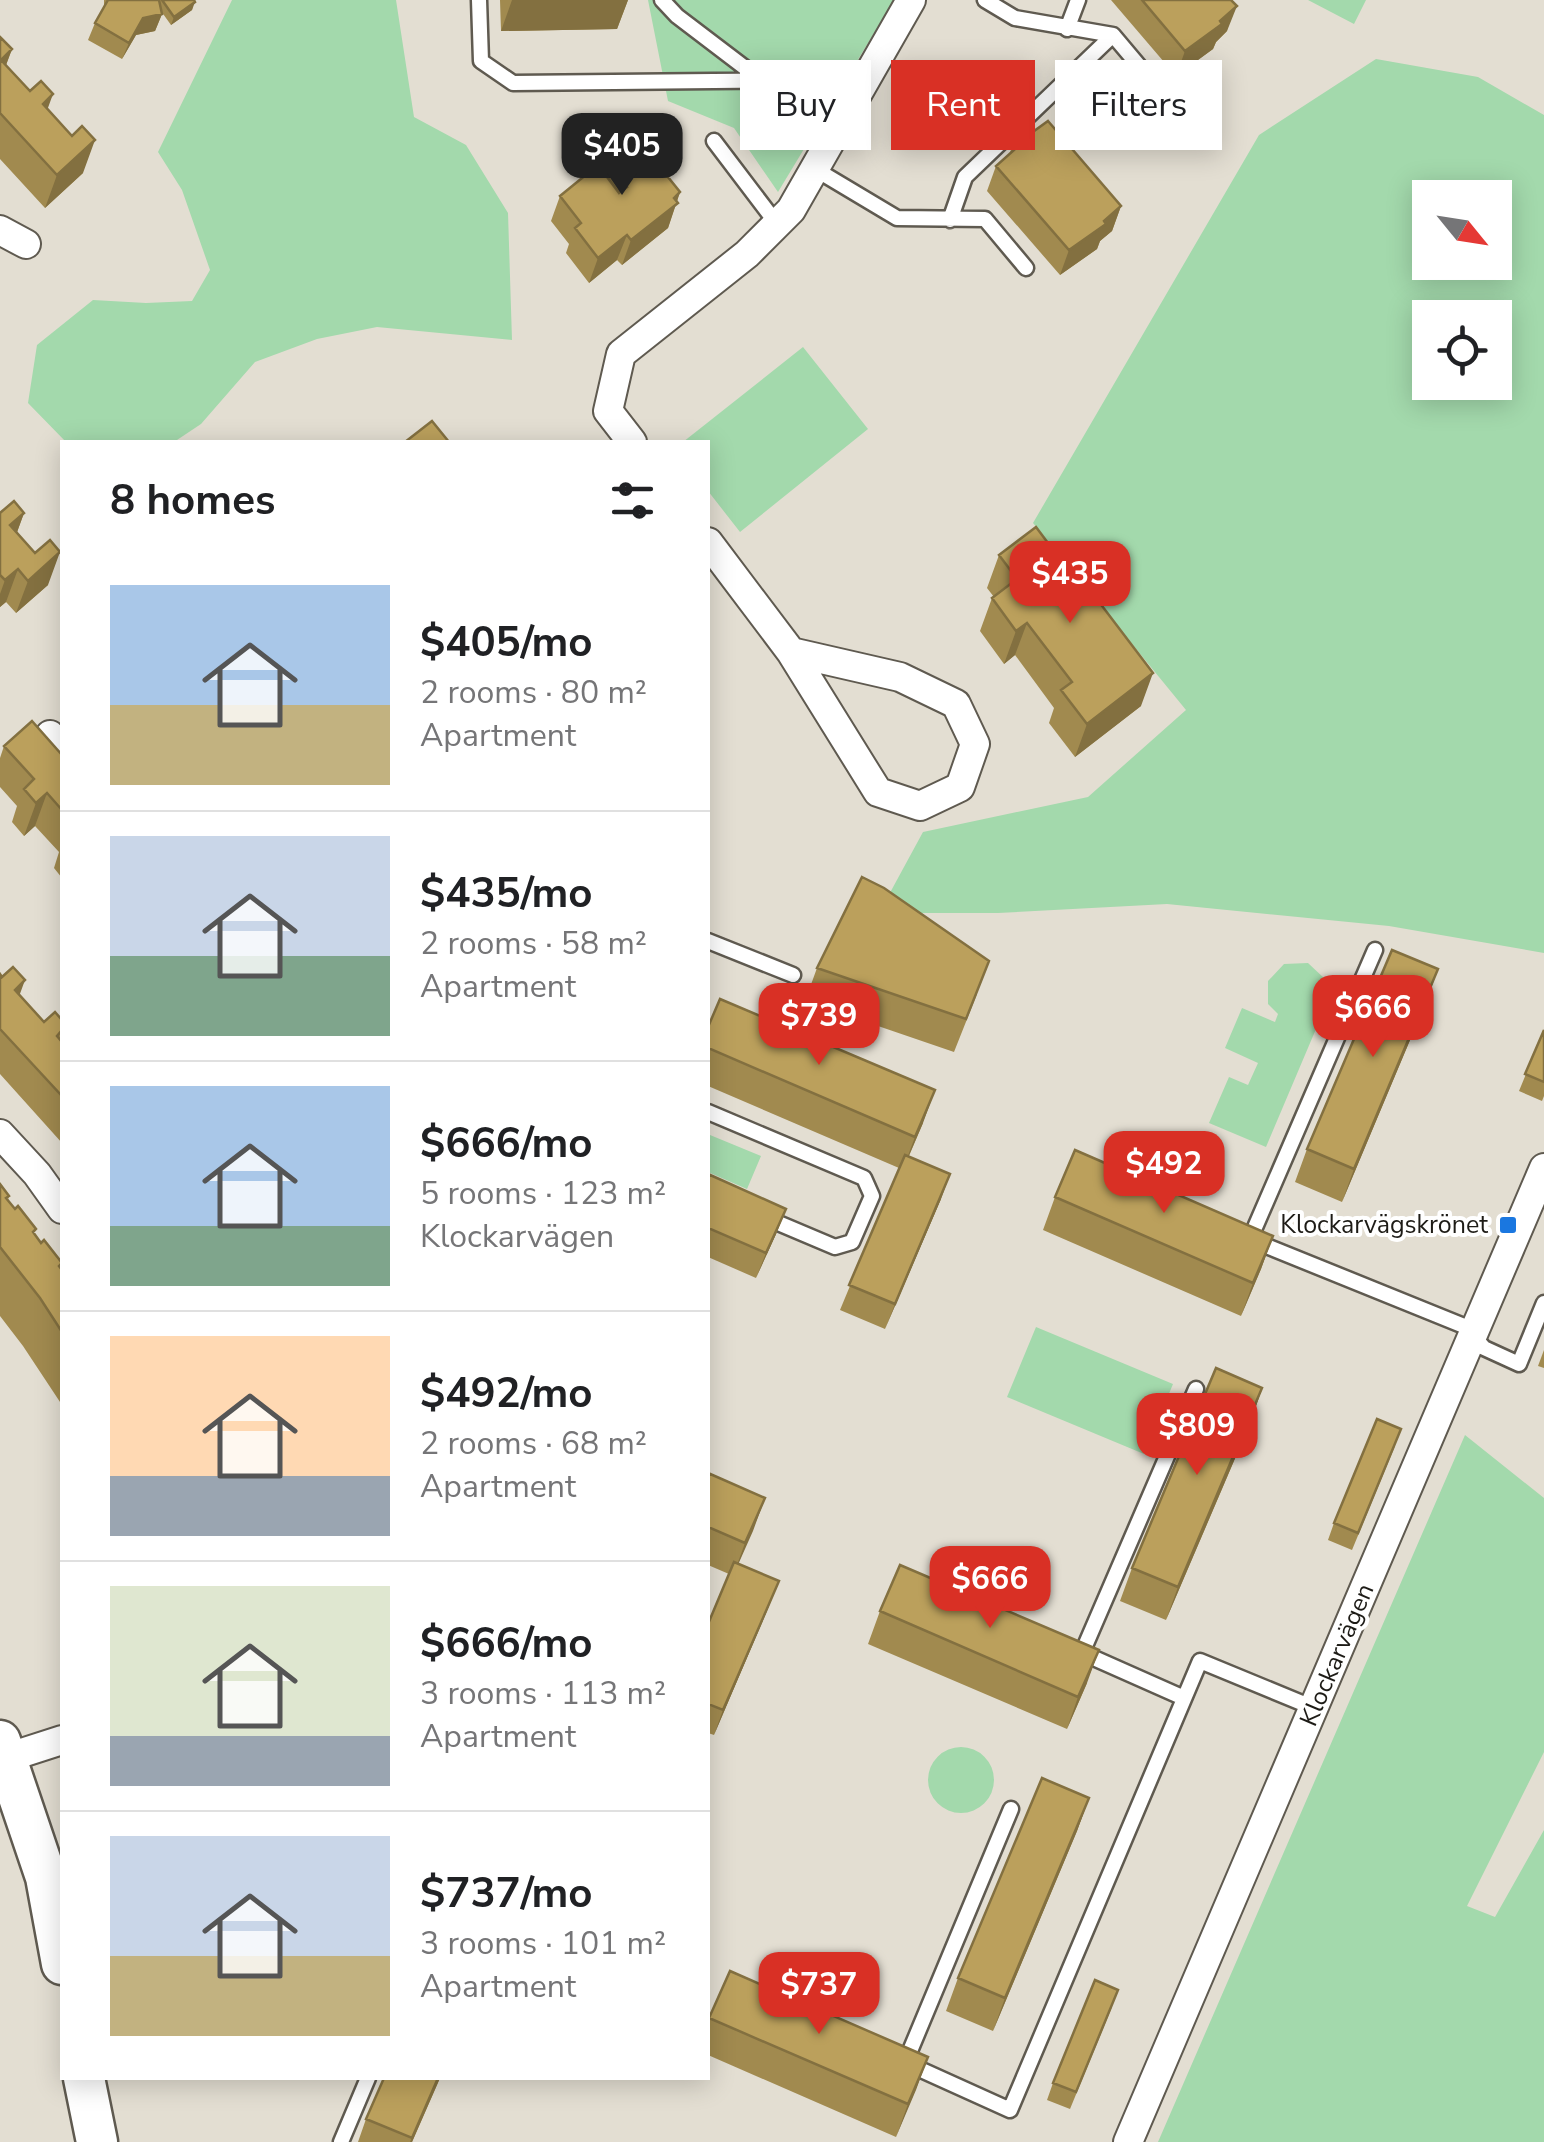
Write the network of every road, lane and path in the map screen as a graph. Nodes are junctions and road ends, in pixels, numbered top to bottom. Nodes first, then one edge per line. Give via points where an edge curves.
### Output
1 (479, 0) edge
2 (662, 0) edge
3 (911, 0) edge
4 (985, 0) edge
5 (1078, 0) edge
6 (1067, 30) junction
7 (1113, 36) junction
8 (1134, 60) edge
9 (740, 63) edge
10 (871, 70) edge
11 (740, 80) edge
12 (714, 140) dead end
13 (825, 150) edge
14 (814, 169) junction
15 (950, 220) junction
16 (777, 224) junction
17 (0, 230) edge
18 (26, 244) dead end
19 (1026, 268) dead end
20 (630, 440) edge
21 (710, 545) edge
22 (790, 652) junction
23 (710, 943) edge
24 (1375, 950) dead end
25 (793, 975) dead end
26 (710, 1113) edge
27 (0, 1134) edge
28 (1544, 1168) edge
29 (60, 1206) edge
30 (744, 1208) edge
31 (1231, 1231) edge
32 (1250, 1239) junction
33 (1544, 1303) edge
34 (1474, 1337) junction
35 (1196, 1388) dead end
36 (1064, 1645) edge
37 (1082, 1652) junction
38 (1184, 1698) junction
39 (1314, 1708) junction
40 (60, 1740) edge
41 (2, 1753) edge
42 (1012, 1809) dead end
43 (60, 1953) edge
44 (888, 2056) edge
45 (905, 2063) junction
46 (84, 2080) edge
47 (367, 2080) edge
48 (97, 2142) edge
49 (341, 2142) edge
50 (1128, 2142) edge

1 - 11 lane via 481,61 512,83
2 - 9 lane
3 - 10 street
4 - 6 lane via 1015,18
5 - 6 lane
6 - 7 lane
7 - 8 lane
7 - 15 lane via 965,177
12 - 16 lane
13 - 14 street
14 - 15 lane via 897,218
14 - 16 street
15 - 19 lane via 985,219
16 - 20 street via 621,354 608,411
17 - 18 street
21 - 22 street
22 - 22 street via 878,792 920,806 960,787 975,744 956,704 900,677
23 - 25 lane
24 - 32 lane
26 - 30 lane via 864,1178 872,1196 852,1242 835,1247
27 - 29 street
28 - 34 street, Klockarvägen
31 - 32 lane
32 - 34 lane via 1464,1326
33 - 34 lane via 1519,1364
34 - 39 street, Klockarvägen
35 - 37 lane
36 - 37 lane
37 - 38 lane
38 - 39 lane via 1200,1662
38 - 45 lane via 1010,2110
39 - 50 street, Klockarvägen
40 - 41 street
41 - 43 street via 46,1877
42 - 45 lane
44 - 45 lane
46 - 48 street
47 - 49 lane

